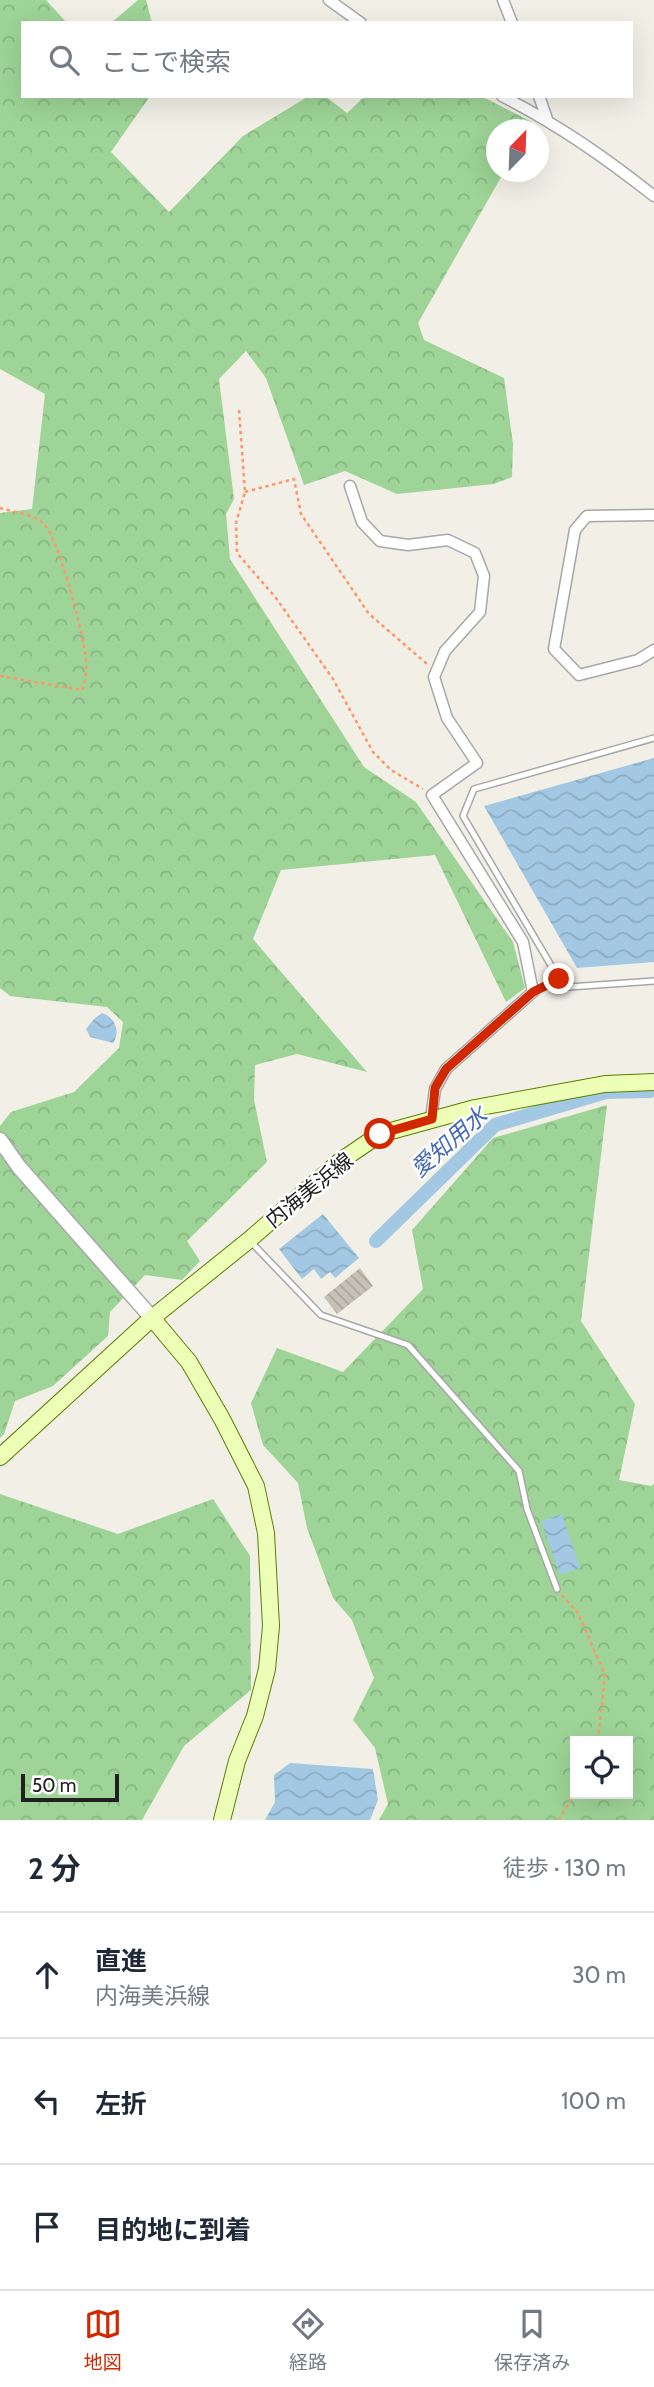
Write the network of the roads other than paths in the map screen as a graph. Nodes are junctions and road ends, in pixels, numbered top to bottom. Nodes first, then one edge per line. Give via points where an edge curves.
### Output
1 (329, 0) edge
2 (503, 0) edge
3 (357, 21) edge
4 (511, 21) edge
5 (506, 98) edge
6 (540, 98) edge
7 (547, 119) joint
8 (549, 120) edge
9 (654, 196) edge
10 (351, 486) dead end
11 (654, 515) edge
12 (654, 650) edge
13 (654, 738) edge
14 (559, 979) junction
15 (654, 981) edge
16 (533, 992) junction
17 (654, 1082) edge
18 (432, 1119) junction
19 (0, 1140) edge
20 (249, 1240) junction
21 (152, 1318) junction
22 (0, 1457) edge
23 (557, 1589) road end
24 (222, 1820) edge

1 - 3 street
2 - 4 street
5 - 7 street
6 - 7 street
8 - 9 street
10 - 16 street via 362,522 380,541 408,545 448,540 475,553 484,576 480,612 445,651 434,677 447,718 477,764 432,794 523,942
11 - 12 street via 587,516 575,530 554,649 579,675 638,660
13 - 14 lane via 474,789 463,816
14 - 15 lane via 569,987
14 - 16 lane
16 - 18 street via 446,1069 435,1088
17 - 18 main road, 内海美浜線 via 605,1084
18 - 20 main road, 内海美浜線 via 380,1134 339,1162
19 - 21 street
20 - 21 main road, 内海美浜線
20 - 23 lane via 321,1315 408,1345 519,1471 527,1509
21 - 22 main road, 内海美浜線
21 - 24 main road via 189,1362 222,1419 256,1486 266,1533 271,1626 267,1669

